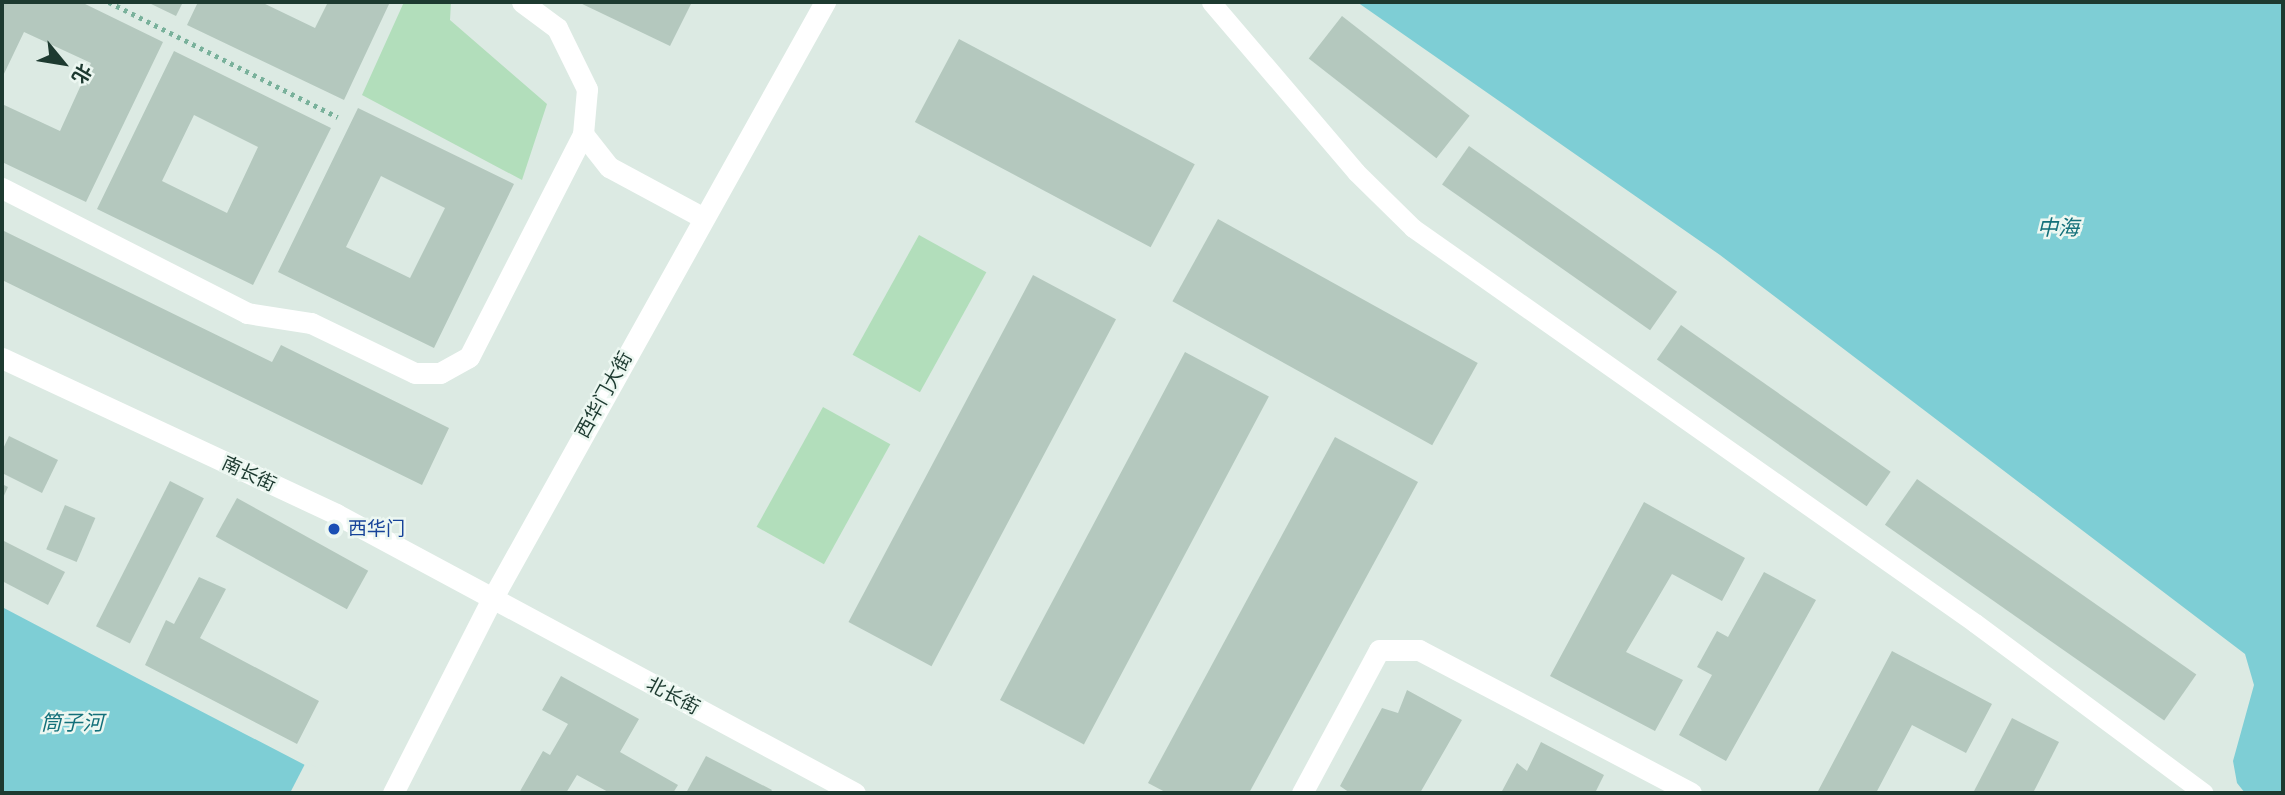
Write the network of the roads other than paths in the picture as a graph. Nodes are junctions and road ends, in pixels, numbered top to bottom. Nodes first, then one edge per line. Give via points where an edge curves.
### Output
1 (522, 2) edge
2 (825, 2) edge
3 (1211, 2) edge
4 (583, 134) junction
5 (2, 188) edge
6 (702, 217) junction
7 (2, 358) edge
8 (492, 599) junction
9 (394, 791) edge
10 (855, 793) edge
11 (1302, 793) edge
12 (1691, 793) edge
13 (2204, 793) edge

1 - 4 street via 556,28 587,89
2 - 6 street, 西华门大街
3 - 13 lane via 1347,162 1413,228 1975,623
4 - 5 street via 469,357 440,373 415,373 311,323 247,313
4 - 6 street via 609,167
6 - 8 street, 西华门大街
7 - 8 street, 南长街 via 336,514
8 - 9 street, 西华门大街
8 - 10 street, 北长街
11 - 12 street via 1379,650 1419,650

